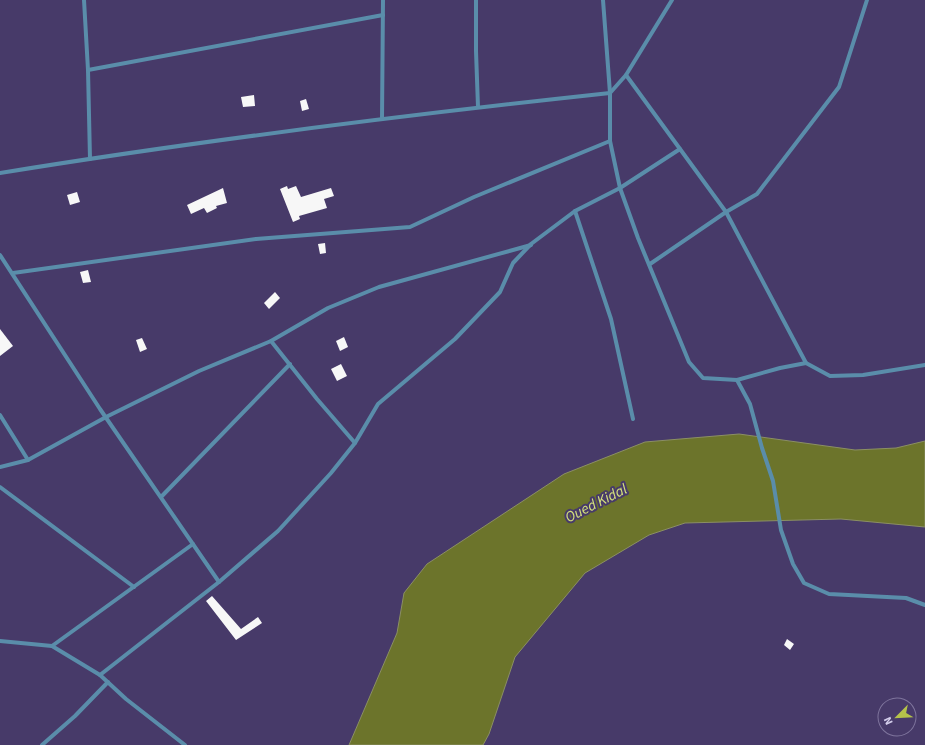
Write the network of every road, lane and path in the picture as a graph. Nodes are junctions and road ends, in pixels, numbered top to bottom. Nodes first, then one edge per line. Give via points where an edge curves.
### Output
1 (84, 0) edge
2 (384, 0) edge
3 (476, 0) edge
4 (603, 0) edge
5 (672, 0) edge
6 (867, 0) edge
7 (383, 15) junction
8 (88, 70) junction
9 (626, 75) junction
10 (610, 93) junction
11 (478, 107) junction
12 (382, 119) junction
13 (610, 142) junction
14 (680, 149) junction
15 (90, 158) junction
16 (0, 173) edge
17 (620, 188) junction
18 (575, 211) junction
19 (726, 212) junction
20 (531, 244) junction
21 (0, 255) edge
22 (650, 264) junction
23 (13, 273) junction
24 (271, 341) junction
25 (806, 363) junction
26 (290, 364) junction
27 (925, 365) edge
28 (737, 380) junction
29 (0, 415) edge
30 (106, 417) junction
31 (633, 419) dead end
32 (355, 442) junction
33 (28, 460) junction
34 (0, 464) edge
35 (6, 466) junction
36 (0, 467) edge
37 (0, 487) edge
38 (162, 496) junction
39 (193, 544) junction
40 (219, 582) junction
41 (134, 587) junction
42 (925, 605) edge
43 (0, 641) edge
44 (52, 646) junction
45 (100, 675) junction
46 (108, 682) junction
47 (42, 745) edge
48 (185, 745) edge

1 - 8 street
2 - 7 street
3 - 11 street
4 - 10 street
5 - 9 street
6 - 19 street via 839,87 757,194
7 - 8 street
7 - 12 street
8 - 15 street
9 - 10 street
9 - 14 street
10 - 11 street
10 - 13 street
11 - 12 street
12 - 15 street
13 - 17 street
13 - 23 street via 474,197 410,227 256,239
14 - 17 street
14 - 19 street
15 - 16 street
17 - 18 street
17 - 22 street
18 - 20 street
18 - 31 street via 611,319
19 - 22 street
19 - 25 street
20 - 24 street via 379,287 328,308
20 - 32 street via 513,263 500,292 455,339 378,404
21 - 23 street
22 - 28 street via 689,362 703,378
23 - 30 street
24 - 26 street
24 - 30 street via 199,371
25 - 27 street via 830,376 863,375
25 - 28 street
26 - 32 street
26 - 38 street
28 - 42 street via 750,404 773,480 781,530 793,564 804,583 829,594 906,598
29 - 33 street
30 - 33 street
30 - 38 street
32 - 40 street via 278,531
33 - 35 street
34 - 35 street
35 - 36 street
37 - 41 street
38 - 39 street
39 - 40 street
39 - 41 street
40 - 45 street
41 - 44 street
43 - 44 street
44 - 45 street
45 - 46 street
46 - 47 street
46 - 48 street

